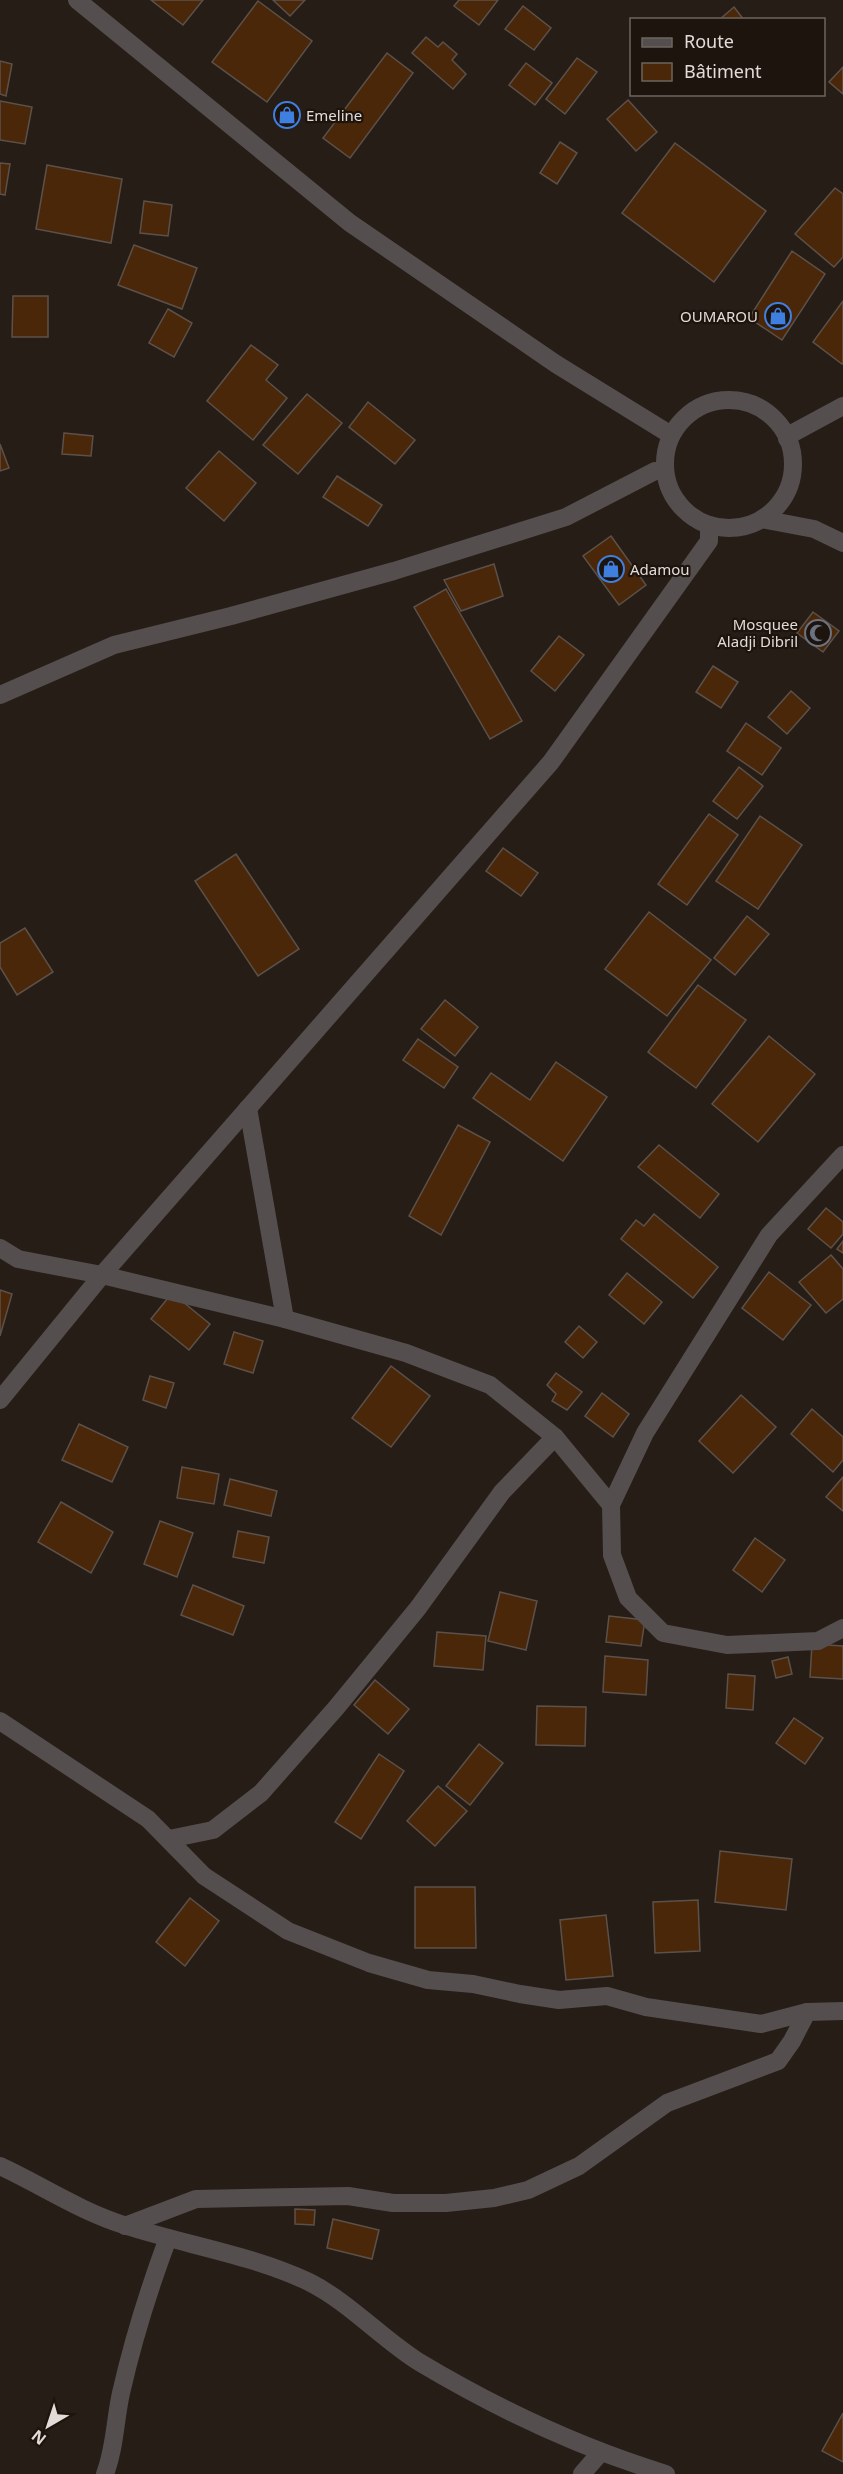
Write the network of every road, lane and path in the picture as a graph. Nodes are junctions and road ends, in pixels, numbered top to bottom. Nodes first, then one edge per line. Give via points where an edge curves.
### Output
1 (77, 0) edge
2 (843, 406) edge
3 (671, 435) junction
4 (787, 439) junction
5 (665, 471) junction
6 (762, 519) junction
7 (709, 525) junction
8 (843, 543) edge
9 (0, 695) edge
10 (248, 1108) junction
11 (843, 1155) edge
12 (0, 1248) edge
13 (102, 1275) junction
14 (285, 1319) junction
15 (0, 1400) edge
16 (555, 1437) junction
17 (611, 1505) junction
18 (843, 1628) edge
19 (0, 1721) edge
20 (169, 1839) junction
21 (843, 2011) edge
22 (807, 2012) junction
23 (0, 2166) edge
24 (125, 2226) junction
25 (168, 2238) junction
26 (601, 2452) junction
27 (105, 2474) edge
28 (582, 2474) edge
29 (666, 2474) edge

1 - 3 street via 350,223 556,364
2 - 4 street
3 - 4 street via 695,409 730,400 764,411
3 - 5 street
4 - 6 street via 792,457 789,484 776,508
5 - 7 street via 679,504 692,517
5 - 9 street via 655,471 566,517 394,571 114,645
6 - 7 street via 745,526
6 - 8 street via 814,530
7 - 10 street via 709,542 551,762
10 - 13 street
10 - 14 street
11 - 17 street via 769,1235 645,1433
12 - 13 street via 18,1259
13 - 14 street
13 - 15 street
14 - 16 street via 406,1353 490,1385
16 - 17 street
16 - 20 street via 502,1492 418,1608 261,1793 213,1830
17 - 18 street via 612,1555 628,1598 663,1633 727,1646 818,1641
19 - 20 street via 148,1819
20 - 22 street via 204,1876 288,1931 369,1963 428,1980 559,2000 607,1996 646,2007 761,2024
21 - 22 street
22 - 24 street via 778,2061 667,2103 579,2166 528,2190 446,2203 393,2203 348,2196 196,2199
23 - 24 street via 84,2210
24 - 25 street
25 - 26 street via 310,2283 418,2361 505,2408
25 - 27 street via 130,2355
26 - 28 street
26 - 29 street

